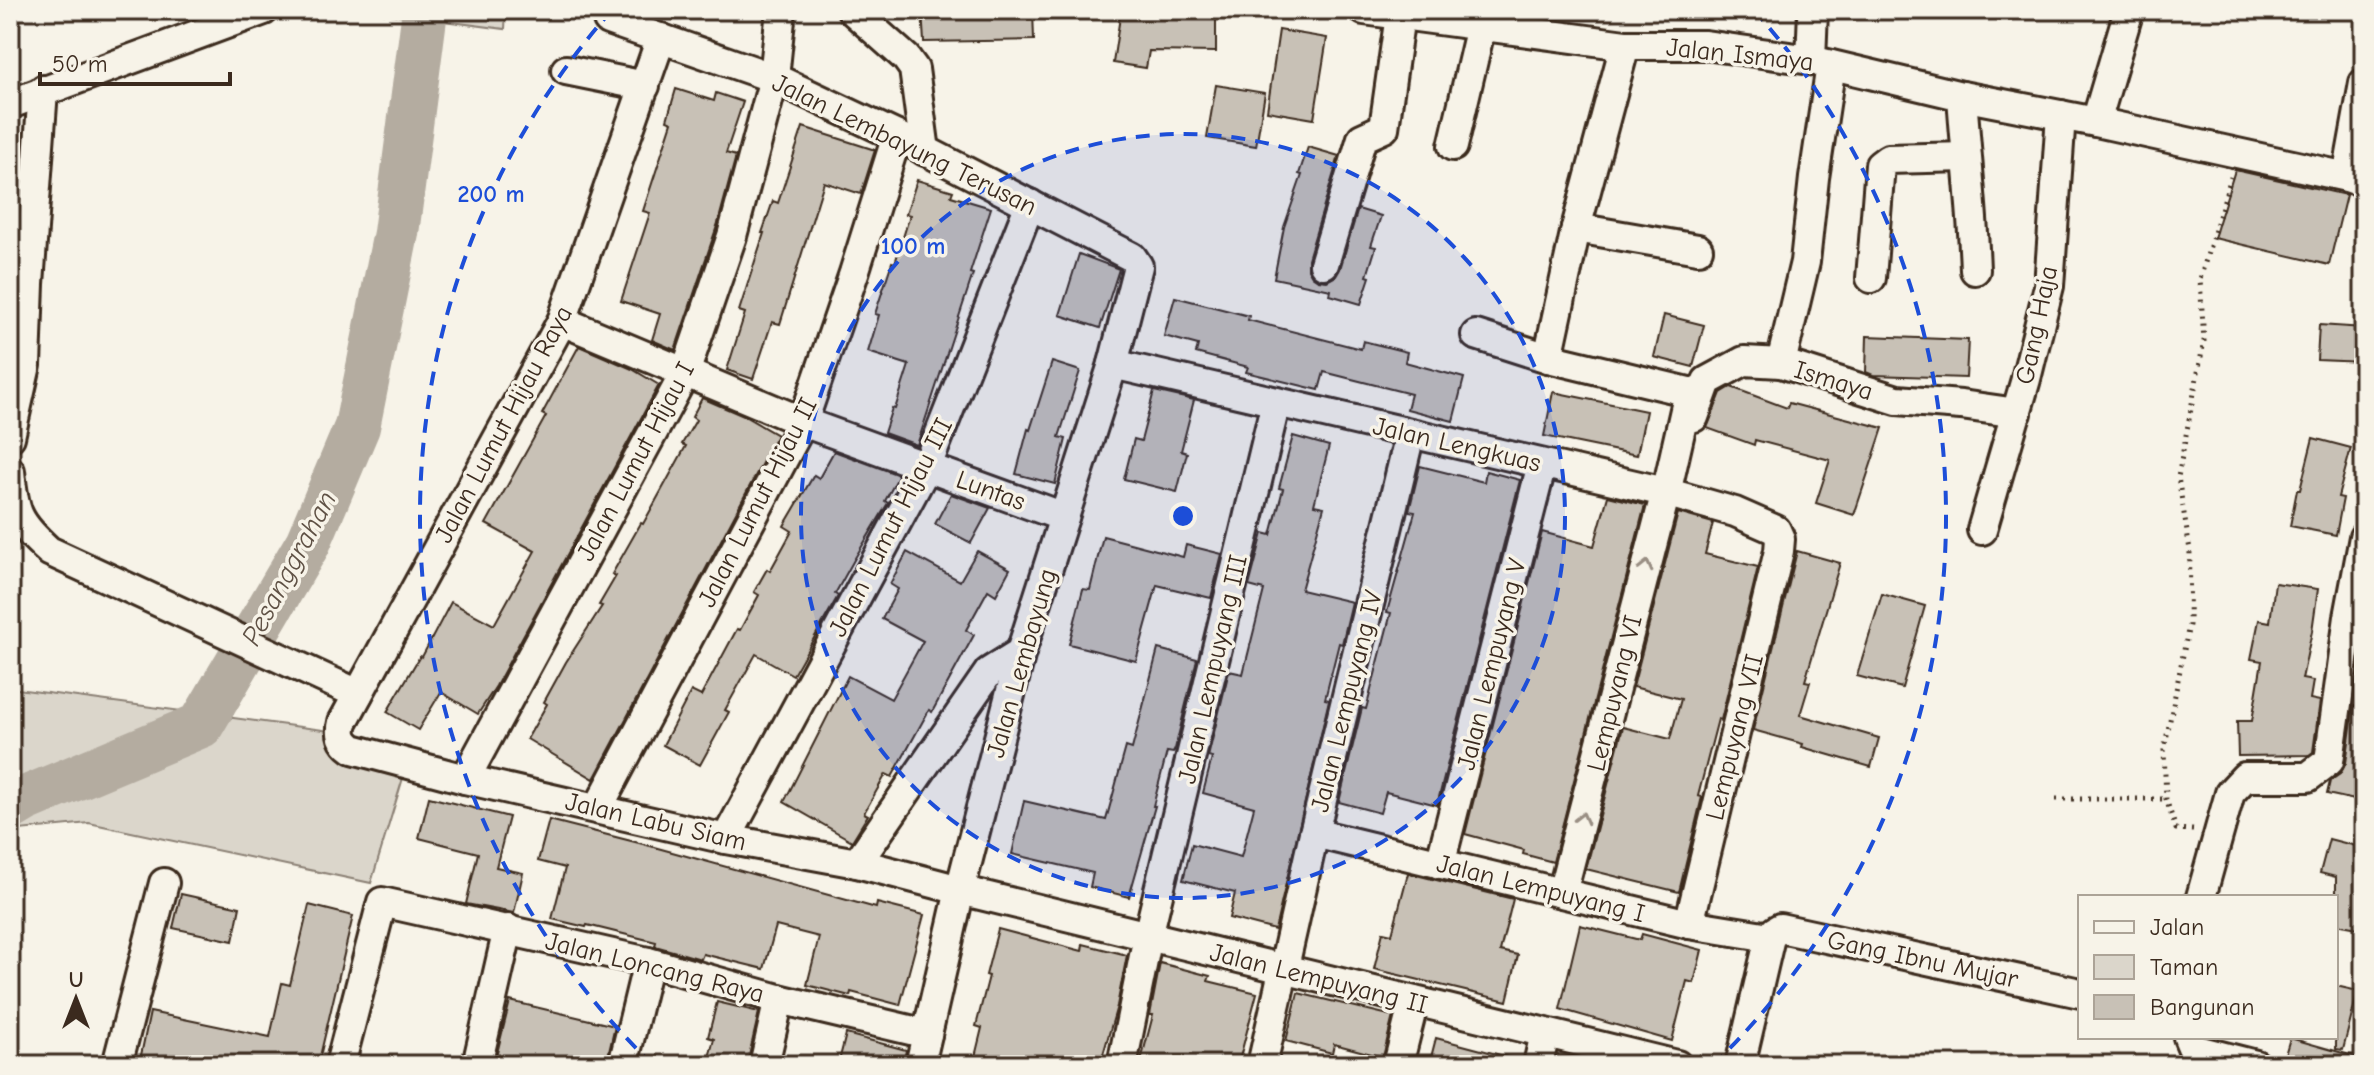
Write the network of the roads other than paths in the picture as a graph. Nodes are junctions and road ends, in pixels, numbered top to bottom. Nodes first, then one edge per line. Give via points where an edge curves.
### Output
1 (264, 10) edge
2 (781, 10) edge
3 (852, 10) edge
4 (1364, 10) edge
5 (1813, 10) edge
6 (2129, 10) edge
7 (1400, 15) junction
8 (608, 20) dead end
9 (1481, 26) junction
10 (661, 38) junction
11 (1625, 45) junction
12 (1821, 62) junction
13 (566, 70) dead end
14 (774, 78) junction
15 (2364, 83) edge
16 (645, 86) junction
17 (43, 90) junction
18 (1962, 96) junction
19 (10, 104) edge
20 (2061, 115) junction
21 (2096, 122) junction
22 (897, 136) junction
23 (1453, 146) dead end
24 (925, 151) junction
25 (1966, 157) junction
26 (2355, 180) edge
27 (1030, 204) junction
28 (1576, 228) junction
29 (1698, 249) dead end
30 (1324, 264) dead end
31 (1138, 266) joint
32 (1975, 270) dead end
33 (1871, 278) dead end
34 (562, 321) junction
35 (1476, 335) dead end
36 (1548, 358) junction
37 (1781, 363) junction
38 (1113, 364) junction
39 (685, 373) junction
40 (1276, 402) junction
41 (2017, 413) junction
42 (1683, 418) junction
43 (803, 422) junction
44 (1410, 434) junction
45 (10, 437) edge
46 (1542, 464) junction
47 (927, 466) junction
48 (10, 471) edge
49 (1665, 492) junction
50 (1064, 517) junction
51 (1982, 530) dead end
52 (2364, 537) edge
53 (1779, 551) joint
54 (2357, 617) edge
55 (1021, 652) junction
56 (358, 694) junction
57 (353, 749) joint
58 (465, 779) junction
59 (598, 808) junction
60 (1314, 833) junction
61 (726, 839) junction
62 (857, 863) junction
63 (1440, 864) junction
64 (164, 883) dead end
65 (960, 890) junction
66 (1562, 893) junction
67 (2202, 895) edge
68 (1689, 924) junction
69 (508, 929) junction
70 (1148, 936) junction
71 (1770, 937) junction
72 (648, 962) junction
73 (1282, 969) junction
74 (2078, 993) edge
75 (779, 999) junction
76 (1414, 1001) junction
77 (1545, 1033) junction
78 (927, 1034) junction
79 (2189, 1039) edge
80 (117, 1065) edge
81 (340, 1065) edge
82 (477, 1065) edge
83 (623, 1065) edge
84 (764, 1065) edge
85 (920, 1065) edge
86 (1122, 1065) edge
87 (1262, 1065) edge
88 (1398, 1065) edge
89 (1538, 1065) edge
90 (1677, 1065) edge
91 (1740, 1065) edge
92 (2256, 1065) edge

1 - 17 street
2 - 14 street, Jalan Lumut Hijau I
3 - 24 street via 914,69
4 - 7 street, Jalan Ismaya
5 - 12 street
6 - 21 street
7 - 9 street, Jalan Ismaya
7 - 30 street via 1384,128 1362,138
8 - 10 street, Jalan Lembayung Terusan
9 - 11 street, Jalan Ismaya
9 - 23 street
10 - 14 street, Jalan Lembayung Terusan
10 - 16 street, Jalan Lumut Hijau Raya
11 - 12 street, Jalan Ismaya via 1705,45
11 - 28 street
12 - 18 street, Jalan Ismaya
12 - 37 street via 1805,262
13 - 16 street
14 - 22 street, Jalan Lembayung Terusan
14 - 39 street, Jalan Lumut Hijau I via 732,236
15 - 26 street
16 - 34 street, Jalan Lumut Hijau Raya
17 - 19 street
17 - 45 street via 26,365
18 - 20 street, Jalan Ismaya
18 - 25 street
20 - 21 street, Jalan Ismaya
20 - 41 street, Gang Haja via 2049,286
21 - 26 street, Jalan Ismaya
22 - 24 street, Jalan Lembayung Terusan
22 - 43 street, Jalan Lumut Hijau II
24 - 27 street, Jalan Lembayung Terusan
25 - 32 street
25 - 33 street via 1888,159 1880,165
27 - 31 street, Jalan Lembayung Terusan via 1132,257
27 - 47 street, Jalan Lumut Hijau III
28 - 29 street
28 - 36 street
31 - 38 street, Jalan Lembayung
34 - 39 street, Luntas
34 - 56 street, Jalan Lumut Hijau Raya
35 - 36 street
36 - 42 street via 1689,392
37 - 41 street, Ismaya via 1897,400
37 - 42 street, Ismaya via 1744,361 1707,381 1694,419
38 - 40 street, Jalan Lengkuas
38 - 50 street, Jalan Lembayung
39 - 43 street, Luntas
39 - 58 street, Jalan Lumut Hijau I
40 - 44 street, Jalan Lengkuas
40 - 70 street, Jalan Lempuyang III
41 - 51 street, Gang Haja
42 - 49 street
43 - 47 street, Luntas
43 - 59 street, Jalan Lumut Hijau II
44 - 46 street, Jalan Lengkuas
44 - 60 street, Jalan Lempuyang IV
46 - 49 street, Jalan Lengkuas
46 - 63 street, Jalan Lempuyang V
47 - 50 street, Luntas
47 - 61 street, Jalan Lumut Hijau III
48 - 56 street via 18,517 49,551
49 - 53 street, Jalan Lengkuas via 1773,528
66 -> 49 street, Lempuyang VI
50 - 55 street, Jalan Lembayung
52 - 54 street
53 - 68 street, Lempuyang VII
54 - 67 street via 2329,761 2308,777 2245,777 2230,793
55 - 62 street via 989,672
55 - 65 street, Jalan Lembayung
56 - 57 street, Jalan Lumut Hijau Raya via 341,728
57 - 58 street, Jalan Labu Siam
58 - 59 street, Jalan Labu Siam
59 - 61 street, Jalan Labu Siam
60 - 63 street, Jalan Lempuyang I
60 - 73 street, Jalan Lempuyang IV
61 - 62 street, Jalan Labu Siam
62 - 65 street, Jalan Labu Siam
63 - 66 street, Jalan Lempuyang I
64 - 80 street
65 - 70 street, Jalan Lempuyang II
65 - 78 street, Jalan Lembayung
66 - 68 street, Jalan Lempuyang I
68 - 71 street, Jalan Lempuyang I
69 - 72 street, Jalan Loncang Raya
69 - 81 street, Jalan Loncang Raya via 382,902
69 - 82 street
70 - 73 street, Jalan Lempuyang II
70 - 86 street, Jalan Lempuyang III
71 - 74 street, Gang Ibnu Mujar via 1780,928
71 - 91 street
72 - 75 street, Jalan Loncang Raya
72 - 83 street
73 - 76 street, Jalan Lempuyang II
73 - 87 street, Jalan Lempuyang IV
75 - 78 street, Jalan Loncang Raya
75 - 84 street
76 - 77 street, Jalan Lempuyang II
76 - 88 street
77 - 89 street
77 - 90 street, Jalan Lempuyang II
78 - 85 street, Jalan Lembayung
79 - 92 street via 2193,1049

